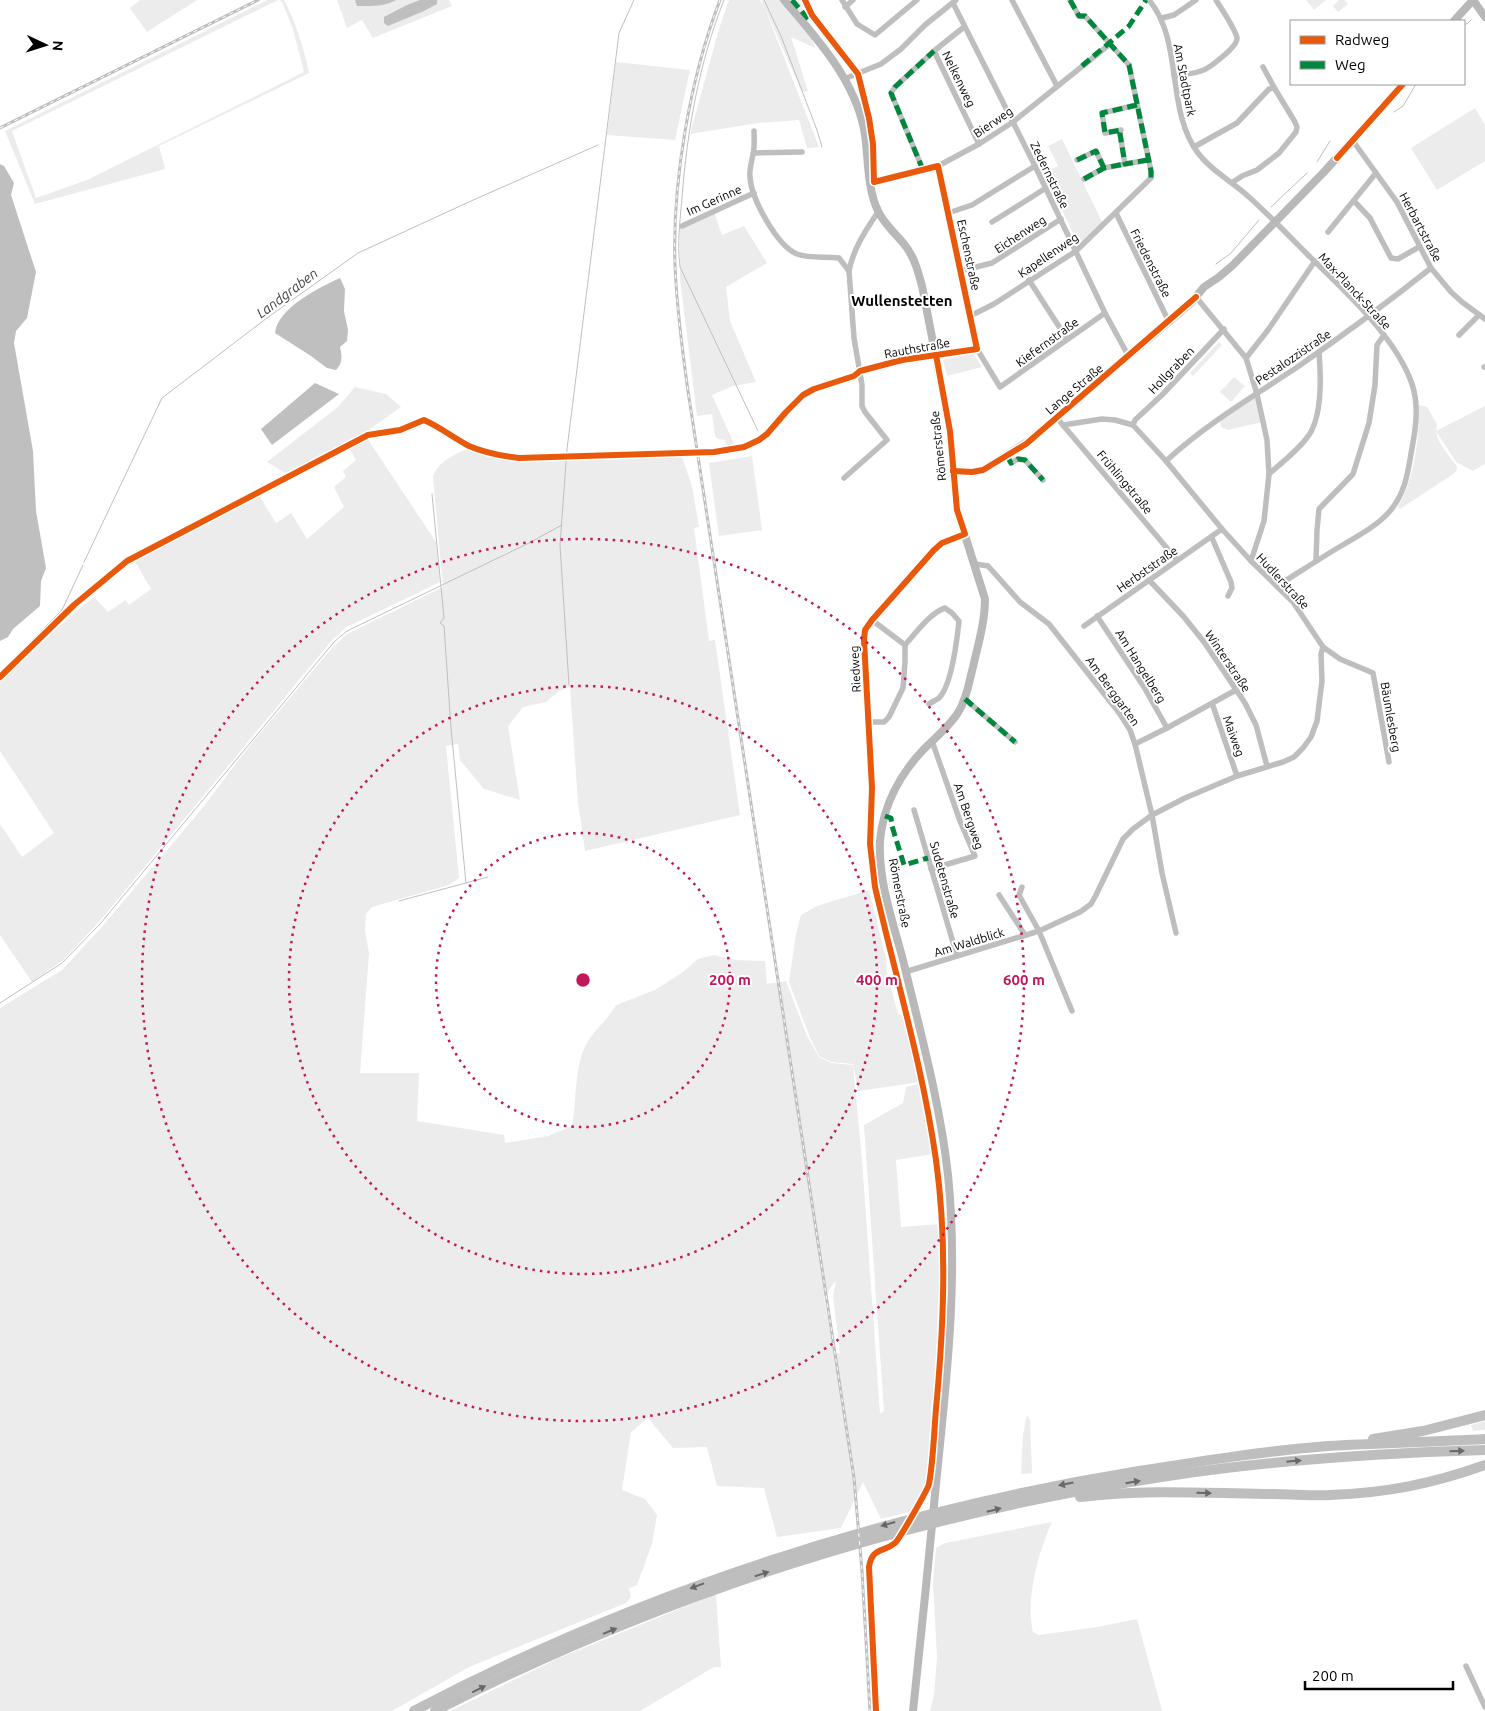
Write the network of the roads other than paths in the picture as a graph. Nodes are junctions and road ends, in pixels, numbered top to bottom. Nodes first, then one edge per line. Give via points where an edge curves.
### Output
1 (784, 0) edge
2 (805, 0) edge
3 (842, 0) edge
4 (853, 0) edge
5 (917, 0) edge
6 (1012, 0) edge
7 (1070, 0) edge
8 (1149, 0) edge
9 (1196, 0) edge
10 (1216, 0) edge
11 (1473, 0) edge
12 (954, 1) edge
13 (845, 7) junction
14 (1485, 17) edge
15 (1162, 18) junction
16 (1455, 20) edge
17 (964, 27) junction
18 (1110, 44) junction
19 (934, 51) junction
20 (1263, 67) dead end
21 (858, 74) junction
22 (1174, 76) junction
23 (844, 79) junction
24 (1402, 85) edge
25 (1057, 86) junction
26 (1275, 89) junction
27 (1137, 105) junction
28 (1012, 122) junction
29 (754, 131) dead end
30 (1353, 141) junction
31 (979, 144) junction
32 (1194, 147) junction
33 (802, 152) dead end
34 (754, 153) junction
35 (1077, 160) dead end
36 (1148, 160) junction
37 (1125, 164) junction
38 (938, 166) junction
39 (1035, 166) junction
40 (1104, 168) junction
41 (923, 170) junction
42 (1376, 173) junction
43 (1084, 179) dead end
44 (1233, 182) junction
45 (870, 183) junction
46 (1046, 188) junction
47 (754, 193) junction
48 (1354, 201) junction
49 (878, 212) junction
50 (948, 213) junction
51 (1116, 214) junction
52 (1061, 219) junction
53 (1274, 221) junction
54 (992, 222) dead end
55 (682, 226) dead end
56 (1328, 232) dead end
57 (1419, 247) junction
58 (1076, 251) junction
59 (1314, 261) junction
60 (1431, 268) junction
61 (849, 271) junction
62 (960, 271) junction
63 (1029, 280) junction
64 (1196, 297) junction
65 (1105, 313) junction
66 (970, 316) junction
67 (1369, 317) junction
68 (1482, 317) edge
69 (1169, 322) junction
70 (1224, 330) junction
71 (1384, 335) junction
72 (1459, 335) dead end
73 (1067, 339) junction
74 (977, 349) junction
75 (1319, 352) junction
76 (936, 355) junction
77 (1129, 357) junction
78 (1246, 358) junction
79 (860, 371) junction
80 (1000, 387) joint
81 (1257, 394) junction
82 (1057, 418) junction
83 (1064, 425) junction
84 (1133, 425) junction
85 (760, 440) dead end
86 (1006, 456) junction
87 (1166, 461) junction
88 (953, 471) junction
89 (1269, 474) junction
90 (844, 478) dead end
91 (1043, 480) dead end
92 (1222, 529) junction
93 (965, 534) junction
94 (1212, 538) junction
95 (1177, 560) junction
96 (1251, 561) junction
97 (1316, 561) junction
98 (975, 564) junction
99 (1149, 580) junction
100 (1277, 586) junction
101 (1228, 596) dead end
102 (1098, 616) junction
103 (872, 620) junction
104 (1084, 626) dead end
105 (904, 645) junction
106 (1323, 647) junction
107 (1236, 690) junction
108 (965, 700) junction
109 (1212, 703) junction
110 (929, 704) dead end
111 (869, 722) junction
112 (1167, 728) junction
113 (932, 741) junction
114 (1015, 742) dead end
115 (1135, 744) junction
116 (1390, 762) dead end
117 (1267, 766) junction
118 (1237, 776) junction
119 (872, 788) dead end
120 (914, 810) dead end
121 (1152, 815) junction
122 (931, 869) junction
123 (1022, 887) dead end
124 (999, 895) dead end
125 (1040, 931) junction
126 (1176, 933) dead end
127 (1025, 935) junction
128 (957, 956) junction
129 (906, 972) junction
130 (1072, 1010) dead end
131 (1485, 1416) edge
132 (1485, 1439) edge
133 (1328, 1446) junction
134 (1485, 1450) edge
135 (1485, 1465) edge
136 (1017, 1504) junction
137 (829, 1547) junction
138 (547, 1652) junction
139 (1466, 1666) dead end
140 (1485, 1707) edge
141 (414, 1711) edge
142 (435, 1711) edge
143 (913, 1711) edge

1 - 23 main road, Römerstraße via 822,45
2 - 21 street via 812,16
3 - 13 street
4 - 13 street
5 - 13 street via 875,35 858,24
6 - 25 street
7 - 18 street via 1079,16 1085,16
8 - 15 street, Am Stadtpark
9 - 15 street via 1174,15
10 - 22 street via 1237,38 1236,43 1209,67
11 - 14 main road
11 - 16 main road
12 - 17 street, Zedernstraße
12 - 21 street via 901,49 881,64
15 - 22 street, Am Stadtpark
17 - 19 street
17 - 28 street, Zedernstraße
18 - 25 street, Bierweg
18 - 27 street via 1129,65
19 - 31 street, Nelkenweg
19 - 41 street via 891,94
20 - 26 street
21 - 23 street
22 - 32 street, Am Stadtpark via 1186,132
23 - 45 main road, Römerstraße via 861,117
24 - 30 main road, Lange Straße
25 - 28 street, Bierweg
26 - 32 street via 1269,89 1236,123
26 - 44 street via 1295,122 1296,132 1266,164
27 - 36 street
27 - 37 street via 1102,113 1105,133 1121,130
28 - 31 street, Bierweg
28 - 39 street, Zedernstraße
29 - 34 street, Im Gerinne
30 - 42 street, Herbartstraße
30 - 53 main road, Lange Straße
31 - 38 street, Bierweg
32 - 44 street, Am Stadtpark via 1203,160
33 - 34 street
34 - 47 street, Im Gerinne via 750,175
35 - 40 street via 1096,151
36 - 37 street
36 - 51 street, Kapellenweg via 1151,178
37 - 40 street
38 - 41 street, Bierweg
38 - 50 street, Eschenstraße
39 - 46 street, Zedernstraße
39 - 50 street via 972,205
40 - 43 street
41 - 45 street, Bierweg
42 - 48 street
42 - 57 street, Herbartstraße via 1397,202
44 - 53 street, Am Stadtpark
45 - 49 main road, Römerstraße
46 - 52 street, Zedernstraße
46 - 54 street
47 - 55 street, Im Gerinne
47 - 61 street, Im Gerinne via 769,224 788,249 809,258 839,258
48 - 56 street
48 - 57 street via 1370,218 1391,258 1398,259
49 - 61 street via 855,251
49 - 76 main road, Römerstraße via 904,244 916,266
50 - 62 street, Eschenstraße
51 - 58 street, Kapellenweg
51 - 69 street, Friedenstraße
52 - 58 street, Zedernstraße
52 - 62 street, Eichenweg via 992,263
53 - 59 street, Max-Planck-Straße
53 - 64 main road, Lange Straße
57 - 60 street, Herbartstraße
58 - 63 street, Kapellenweg
58 - 65 street, Zedernstraße
59 - 67 street, Max-Planck-Straße
59 - 78 street
60 - 67 street, Pestalozzistraße
60 - 68 street, Herbartstraße via 1451,292
61 - 79 street
62 - 66 street, Eschenstraße
63 - 66 street, Kapellenweg
63 - 73 street
64 - 69 main road, Lange Straße
64 - 70 street
65 - 73 street, Kiefernstraße
65 - 77 street, Zedernstraße
66 - 74 street, Eschenstraße
67 - 71 street, Max-Planck-Straße
67 - 75 street, Pestalozzistraße
68 - 72 street, Herbartstraße
69 - 77 main road, Lange Straße
70 - 78 street
70 - 84 street, Hollgraben
71 - 97 street via 1377,345 1369,423 1353,474 1320,509
71 - 97 street, Max-Planck-Straße via 1412,384 1415,401 1415,434 1403,492 1390,512 1374,526
73 - 80 street, Kiefernstraße
74 - 76 street, Rauthstraße
74 - 80 street, Eschenstraße
75 - 81 street, Pestalozzistraße
75 - 89 street via 1318,414 1314,427 1307,439
76 - 79 street, Rauthstraße
76 - 88 main road, Römerstraße via 949,424
77 - 82 main road, Lange Straße
78 - 81 street
79 - 85 street, Rauthstraße via 803,395
79 - 90 street via 864,412 887,440
81 - 87 street, Pestalozzistraße
81 - 89 street
82 - 83 street, Frühlingstraße
82 - 86 main road, Lange Straße
83 - 84 street via 1102,419
83 - 95 street, Frühlingstraße
84 - 87 street, Hudlerstraße
86 - 88 main road, Lange Straße via 979,471
86 - 91 street via 1011,463 1025,460
87 - 92 street, Hudlerstraße
88 - 93 main road, Römerstraße via 957,510
89 - 96 street via 1264,521
92 - 94 street, Herbststraße
92 - 96 street, Hudlerstraße
93 - 98 main road, Römerstraße
93 - 103 street, Riedweg via 942,543 934,550
94 - 95 street, Herbststraße
94 - 101 street via 1231,582
95 - 99 street, Herbststraße
96 - 100 street, Hudlerstraße
97 - 100 street, Max-Planck-Straße
98 - 108 main road, Römerstraße via 985,609
98 - 115 street, Am Berggarten via 988,566 1020,602 1049,624 1120,714
99 - 102 street, Herbststraße
99 - 107 street, Winterstraße via 1204,642
100 - 106 street, Hudlerstraße via 1293,602
102 - 104 street, Herbststraße
102 - 112 street, Am Hangelberg
103 - 105 street
103 - 111 street, Riedweg via 865,630 864,640
105 - 110 street via 940,609 952,613 959,622 949,677 940,697
105 - 111 street via 902,688 884,722
106 - 116 street, Bäumlesberg via 1340,659 1373,673
106 - 117 street via 1321,701 1311,737 1294,757
107 - 109 street
107 - 117 street, Winterstraße via 1256,725
108 - 113 main road, Römerstraße via 955,718
108 - 114 street
109 - 112 street
109 - 118 street, Maiweg
111 - 119 street, Riedweg
112 - 115 street
113 - 122 street, Am Bergweg via 974,856
113 - 129 main road, Römerstraße via 903,774 887,807 880,842 882,874
115 - 121 street, Am Berggarten
117 - 118 street
118 - 121 street
120 - 122 street, Sudetenstraße
121 - 125 street, Am Waldblick via 1123,839 1091,904
121 - 126 street, Am Berggarten
122 - 128 street, Sudetenstraße
123 - 125 street via 1019,895
124 - 127 street
125 - 127 street, Am Waldblick
125 - 130 street
127 - 128 street, Am Waldblick
128 - 129 street, Am Waldblick
129 - 143 main road, Römerstraße via 940,1123 953,1234 948,1368
131 - 133 highway via 1422,1431
132 - 133 highway
133 -> 137 highway via 1093,1478 905,1520
136 -> 134 highway via 1113,1485 1236,1467 1345,1456
136 -> 135 highway via 1131,1493 1328,1495 1370,1492 1439,1481
137 -> 136 highway
137 - 138 highway
138 - 141 highway
142 -> 138 highway
139 - 140 street

